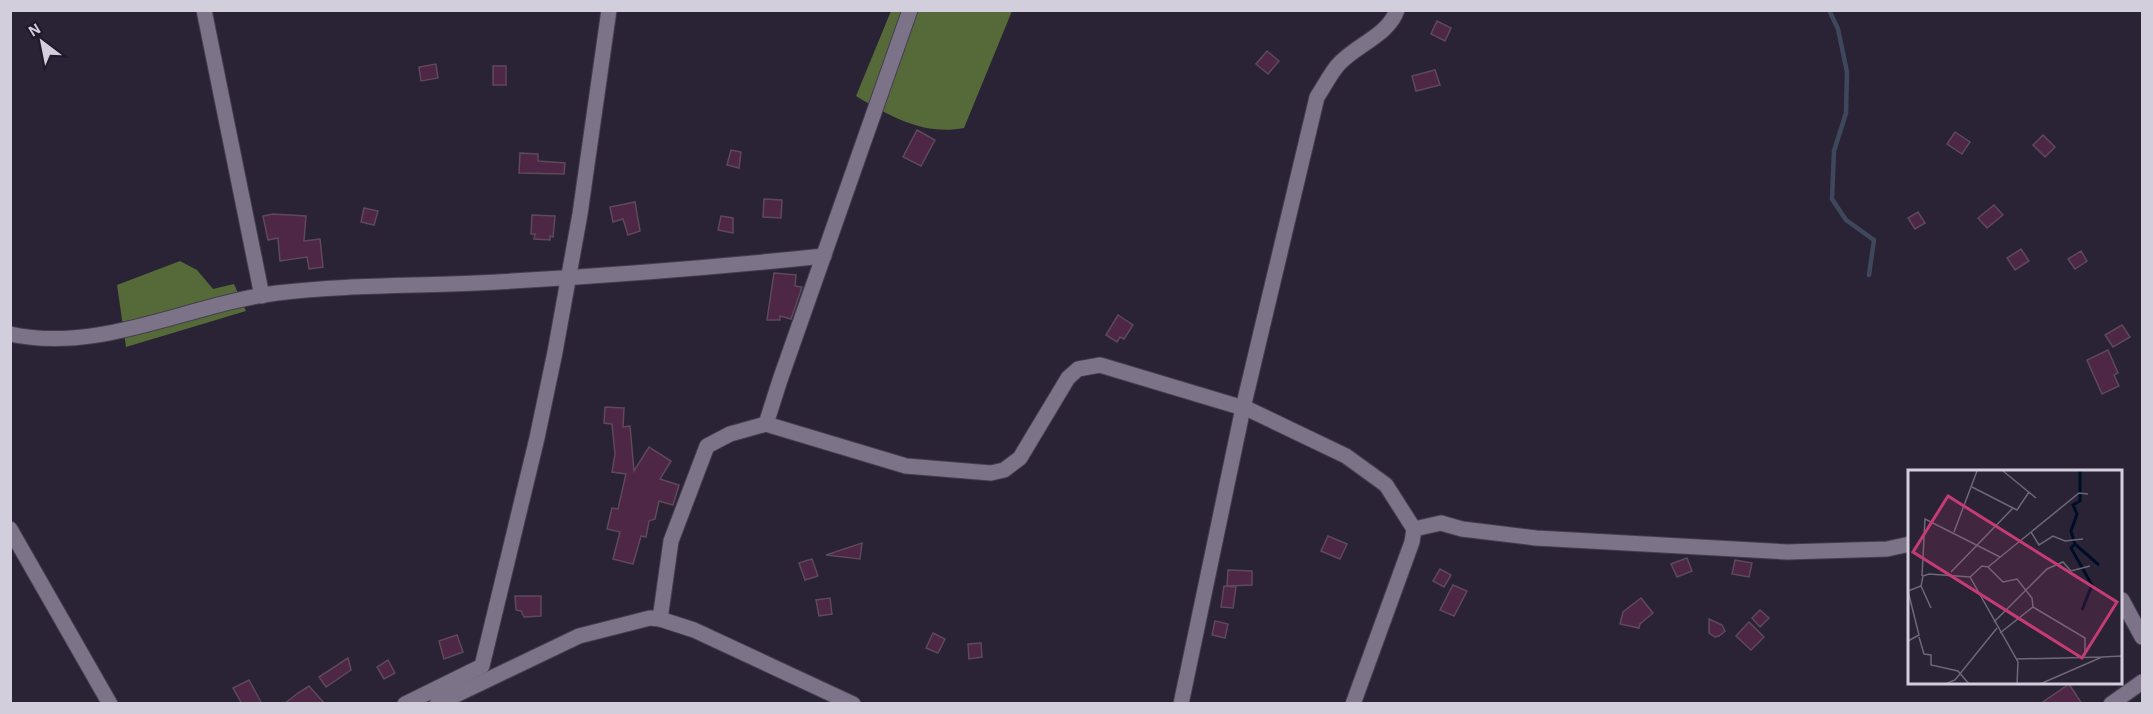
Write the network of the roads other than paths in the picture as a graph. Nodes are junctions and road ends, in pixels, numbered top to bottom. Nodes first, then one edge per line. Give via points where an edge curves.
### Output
1 (204, 10) edge
2 (609, 10) edge
3 (910, 10) edge
4 (1397, 10) edge
5 (824, 256) junction
6 (566, 278) junction
7 (262, 296) junction
8 (10, 334) edge
9 (1243, 408) junction
10 (766, 424) junction
11 (10, 529) edge
12 (1414, 529) junction
13 (1908, 544) edge
14 (2123, 604) edge
15 (660, 619) junction
16 (2142, 637) edge
17 (2142, 682) edge
18 (110, 704) edge
19 (405, 704) edge
20 (437, 704) edge
21 (853, 704) edge
22 (1181, 704) edge
23 (1353, 704) edge
24 (2111, 704) edge

1 - 7 street
2 - 6 street via 580,214
3 - 5 street
4 - 9 street via 1395,18 1376,36 1338,64 1317,97
5 - 6 street
5 - 10 street
6 - 7 street via 295,291
6 - 19 street via 537,438 482,666
7 - 8 street via 99,334 38,340
9 - 10 street via 1100,365 1087,366 1068,378 1020,458 1004,470 991,473 906,466
9 - 12 street via 1346,456 1386,485
9 - 22 street
10 - 15 street via 730,434 707,446 670,541
11 - 18 street
12 - 13 street via 1441,523 1536,538 1787,552 1887,549
12 - 23 street
14 - 16 street
15 - 20 street via 650,618 579,636
15 - 21 street via 694,630
17 - 24 street

